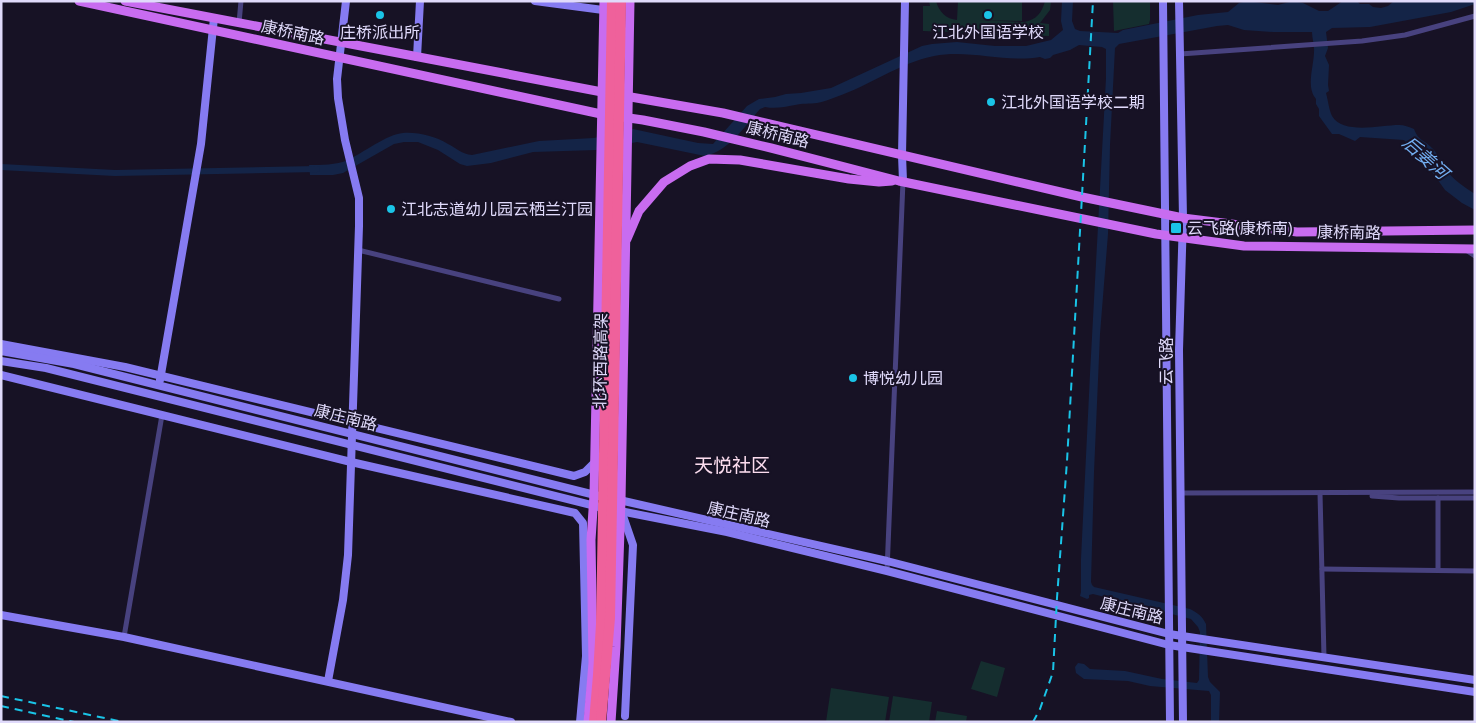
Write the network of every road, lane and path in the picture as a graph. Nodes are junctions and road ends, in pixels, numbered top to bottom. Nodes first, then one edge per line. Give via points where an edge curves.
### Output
1 (79, 1) edge
2 (125, 1) edge
3 (241, 1) edge
4 (346, 1) edge
5 (420, 1) edge
6 (535, 1) edge
7 (612, 1) edge
8 (621, 1) edge
9 (630, 1) edge
10 (906, 1) edge
11 (1179, 1) edge
12 (1163, 4) edge
13 (603, 6) edge
14 (1475, 16) edge
15 (214, 18) junction
16 (238, 23) junction
17 (213, 30) junction
18 (340, 42) junction
19 (1180, 50) junction
20 (339, 57) junction
21 (417, 57) junction
22 (602, 92) junction
23 (628, 96) junction
24 (601, 114) junction
25 (628, 122) junction
26 (902, 155) junction
27 (901, 181) junction
28 (1165, 214) junction
29 (1183, 218) junction
30 (1475, 230) edge
31 (1165, 235) junction
32 (1183, 237) junction
33 (625, 243) junction
34 (1463, 249) junction
35 (1475, 249) edge
36 (358, 250) junction
37 (1475, 256) edge
38 (559, 299) dead end
39 (1, 344) edge
40 (1, 351) edge
41 (1, 361) edge
42 (1, 375) edge
43 (162, 376) junction
44 (159, 385) junction
45 (162, 415) junction
46 (352, 422) junction
47 (352, 433) junction
48 (351, 445) junction
49 (351, 462) junction
50 (594, 463) junction
51 (1475, 492) edge
52 (1181, 493) junction
53 (1320, 493) junction
54 (1337, 493) junction
55 (594, 494) junction
56 (1438, 498) junction
57 (1475, 498) edge
58 (621, 501) junction
59 (593, 505) junction
60 (621, 511) junction
61 (575, 513) junction
62 (887, 561) junction
63 (1322, 569) junction
64 (887, 570) junction
65 (1438, 570) junction
66 (1475, 571) edge
67 (1, 616) edge
68 (1169, 634) junction
69 (1182, 636) junction
70 (124, 637) junction
71 (1169, 645) junction
72 (1182, 647) junction
73 (1324, 657) junction
74 (1475, 680) edge
75 (328, 681) junction
76 (1475, 692) edge
77 (625, 716) dead end
78 (511, 722) edge
79 (580, 722) edge
80 (588, 722) edge
81 (594, 722) edge
82 (601, 722) edge
83 (611, 722) edge
84 (1170, 722) edge
85 (1183, 722) edge

1 - 17 main road, 康桥南路
2 - 15 main road, 康桥南路
3 - 16 street
4 - 18 main road
5 - 21 main road
6 - 13 main road
7 - 81 highway, 北环西路高架, bridge via 600,624
8 - 82 highway, 北环西路高架, bridge via 610,618
9 - 23 main road
10 - 26 main road
11 - 19 main road, 云飞路
12 - 28 main road, 云飞路
13 - 22 main road
14 - 19 street via 1405,35 1298,46
15 - 16 main road, 康桥南路
15 - 17 main road
16 - 18 main road, 康桥南路
17 - 20 main road, 康桥南路
17 - 43 main road via 201,144
18 - 20 main road
18 - 21 main road, 康桥南路
19 - 29 main road, 云飞路
20 - 24 main road, 康桥南路
20 - 36 main road via 338,98 359,198
21 - 22 main road, 康桥南路
22 - 23 main road, 康桥南路
22 - 24 main road
23 - 25 main road
23 - 26 main road, 康桥南路 via 723,113
24 - 25 main road, 康桥南路
24 - 50 main road
25 - 27 main road, 康桥南路 via 704,132
25 - 33 main road
26 - 27 main road
26 - 28 main road, 康桥南路
27 - 31 main road, 康桥南路
27 - 33 main road via 849,179 740,160 709,159 664,182 638,211
27 - 62 street
28 - 29 main road, 康桥南路
28 - 31 main road, 云飞路
29 - 30 main road, 康桥南路 via 1297,232
29 - 32 main road, 云飞路
31 - 32 main road, 康桥南路
31 - 68 main road, 云飞路
32 - 34 main road, 康桥南路 via 1244,246
32 - 52 main road, 云飞路 via 1179,350
33 - 58 main road
34 - 35 main road, 康桥南路
34 - 37 street
36 - 38 street
36 - 46 main road
39 - 43 main road
40 - 44 main road, 康庄南路 via 74,364
41 - 48 main road, 康庄南路 via 46,368
42 - 45 main road
43 - 44 main road
43 - 46 main road
44 - 47 main road, 康庄南路
45 - 49 main road
45 - 70 street
46 - 47 main road
46 - 50 main road via 574,476 585,472
47 - 48 main road
47 - 55 main road, 康庄南路
48 - 49 main road
48 - 59 main road, 康庄南路
49 - 61 main road
49 - 75 main road via 348,556
50 - 55 main road
51 - 54 street
52 - 53 street
52 - 69 main road, 云飞路
53 - 54 street
53 - 63 street
54 - 56 street
55 - 58 main road, 康庄南路
55 - 59 main road
56 - 57 street
56 - 65 street
58 - 60 main road
58 - 62 main road, 康庄南路
59 - 60 main road, 康庄南路
59 - 61 main road
59 - 80 main road via 594,663
60 - 64 main road, 康庄南路
60 - 77 main road via 633,545
60 - 83 main road
61 - 79 main road via 583,523 586,656
62 - 64 street
62 - 68 main road, 康庄南路
63 - 65 street
63 - 73 street
64 - 71 main road, 康庄南路
65 - 66 street
67 - 70 main road
68 - 69 main road, 康庄南路
68 - 71 main road, 云飞路
69 - 72 main road, 云飞路
69 - 73 main road, 康庄南路
70 - 75 main road
71 - 72 main road, 康庄南路
71 - 84 main road, 云飞路
72 - 76 main road, 康庄南路
72 - 85 main road, 云飞路
73 - 74 main road, 康庄南路
75 - 78 main road

